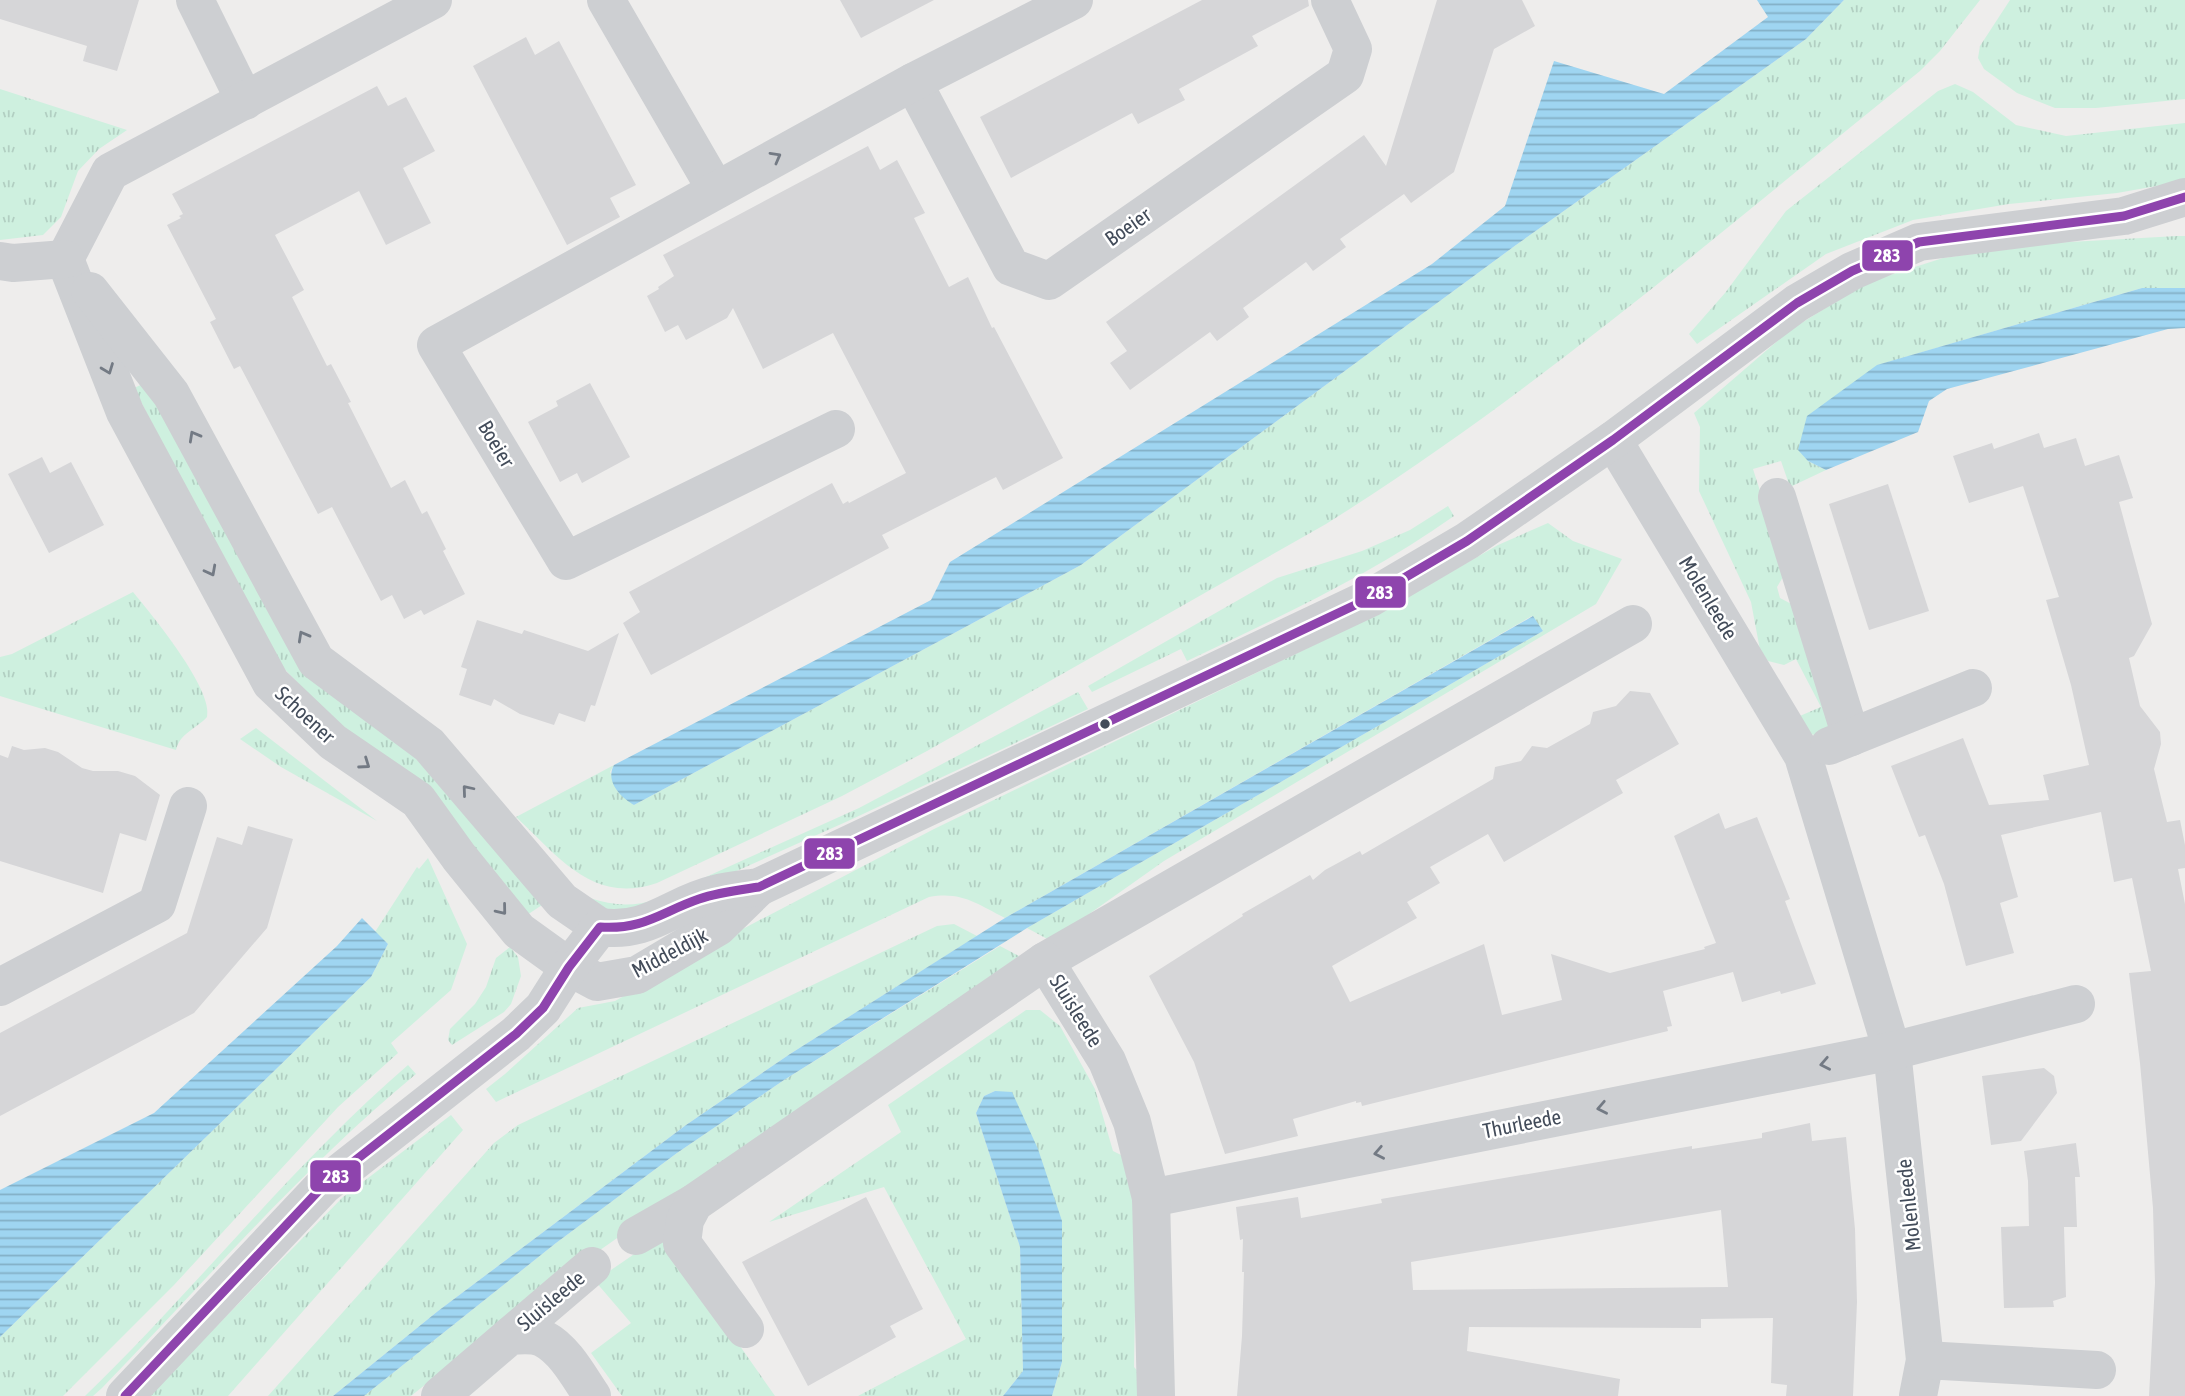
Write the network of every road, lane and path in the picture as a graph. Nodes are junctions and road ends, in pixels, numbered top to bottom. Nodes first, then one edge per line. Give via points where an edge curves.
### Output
1 (195, 0) edge
2 (433, 0) edge
3 (606, 0) edge
4 (1074, 0) edge
5 (1331, 0) edge
6 (912, 82) junction
7 (245, 101) junction
8 (716, 190) junction
9 (2185, 197) edge
10 (2124, 216) junction
11 (2185, 222) edge
12 (65, 259) junction
13 (0, 261) edge
14 (836, 429) dead end
15 (1613, 440) junction
16 (1777, 497) dead end
17 (1633, 624) dead end
18 (1973, 688) dead end
19 (1851, 737) junction
20 (1803, 756) junction
21 (188, 806) dead end
22 (759, 887) junction
23 (562, 901) junction
24 (600, 928) junction
25 (1045, 961) junction
26 (569, 967) junction
27 (0, 987) edge
28 (2076, 1004) dead end
29 (1892, 1051) junction
30 (1152, 1198) junction
31 (694, 1203) junction
32 (636, 1236) dead end
33 (592, 1266) dead end
34 (745, 1329) dead end
35 (510, 1336) junction
36 (2097, 1370) dead end
37 (1922, 1378) edge
38 (125, 1396) edge
39 (440, 1396) edge
40 (593, 1396) edge
41 (1156, 1396) edge

1 - 7 street
2 - 7 street
3 - 8 street
4 - 6 street, Boeier
5 - 6 street, Boeier via 1353,49 1345,75 1049,281 1011,267
8 -> 6 street, Boeier
7 - 12 street via 110,172
8 - 14 street, Boeier via 436,345 566,561
9 - 10 street, Middeldijk
10 - 11 street, Middeldijk
10 - 15 street, Middeldijk via 1919,242 1852,271 1797,303
12 - 13 street
23 -> 12 street via 429,745 316,661 171,394
12 -> 26 street, Schoener via 125,412 271,683 333,742 418,800 519,932
15 - 20 street, Molenleede
15 - 22 street, Middeldijk via 1467,541 1370,598
16 - 19 street
17 - 25 street
18 - 19 street
19 - 20 street
20 - 29 street, Molenleede
21 - 27 street via 157,904
22 - 24 street, Middeldijk via 713,894 639,926
22 - 26 street, Middeldijk via 718,928 637,975 597,982
23 - 24 street
23 - 26 street
24 - 26 street
25 - 30 street, Sluisleede via 1107,1061 1132,1122
25 - 31 street, Sluisleede
26 - 38 street via 543,1008 516,1034 324,1185
28 - 29 street
29 -> 30 street, Thurleede
29 - 37 street, Molenleede
30 - 41 street, Sluisleede
31 - 32 street, Sluisleede
31 - 34 street via 685,1220 682,1243
33 - 35 street, Sluisleede
35 - 39 street, Sluisleede
35 - 40 street, Sluisleede via 544,1338 566,1358
36 - 37 street, Molenleede

